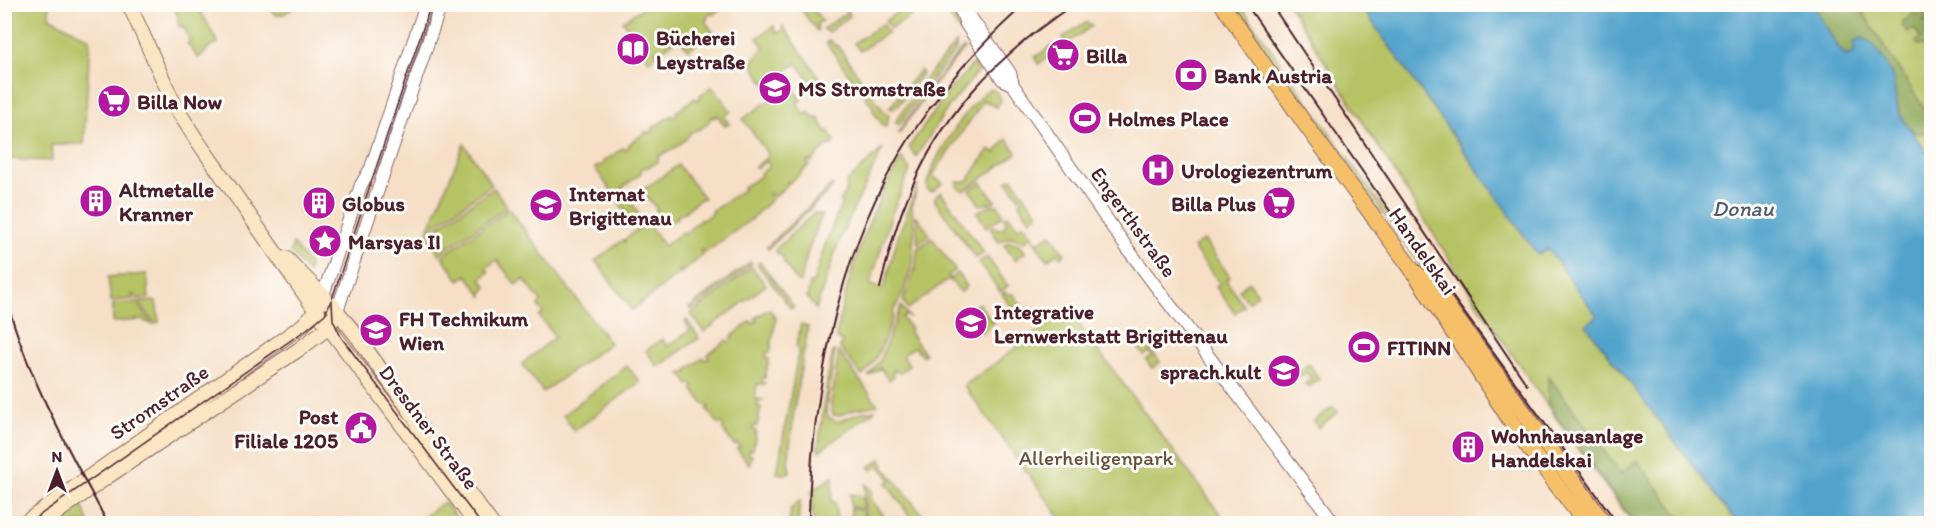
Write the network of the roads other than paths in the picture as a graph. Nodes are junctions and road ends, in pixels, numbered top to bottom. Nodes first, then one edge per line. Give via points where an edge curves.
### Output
1 (129, 4) edge
2 (426, 4) edge
3 (441, 4) edge
4 (1222, 4) edge
5 (959, 9) edge
6 (266, 237) junction
7 (1414, 272) junction
8 (323, 295) junction
9 (316, 310) junction
10 (337, 311) junction
11 (328, 328) junction
12 (23, 524) edge
13 (40, 524) edge
14 (476, 524) edge
15 (492, 524) edge
16 (1335, 524) edge
17 (1586, 524) edge
18 (1604, 524) edge

1 - 6 main road, Dresdner Straße via 175,106
2 - 8 street
3 - 10 street
4 - 7 main road, Handelskai
5 - 16 street, Engerthstraße via 1002,79 1013,85 1127,248
6 - 8 main road, Dresdner Straße
6 - 9 main road, Dresdner Straße
7 - 17 main road, Handelskai via 1523,440
7 - 18 highway via 1433,287
8 - 9 main road
8 - 10 main road, Dresdner Straße
9 - 11 main road, Dresdner Straße
9 - 12 main road, Stromstraße via 303,325
10 - 11 main road
10 - 15 main road, Dresdner Straße
11 - 13 main road, Stromstraße
11 - 14 main road, Dresdner Straße

